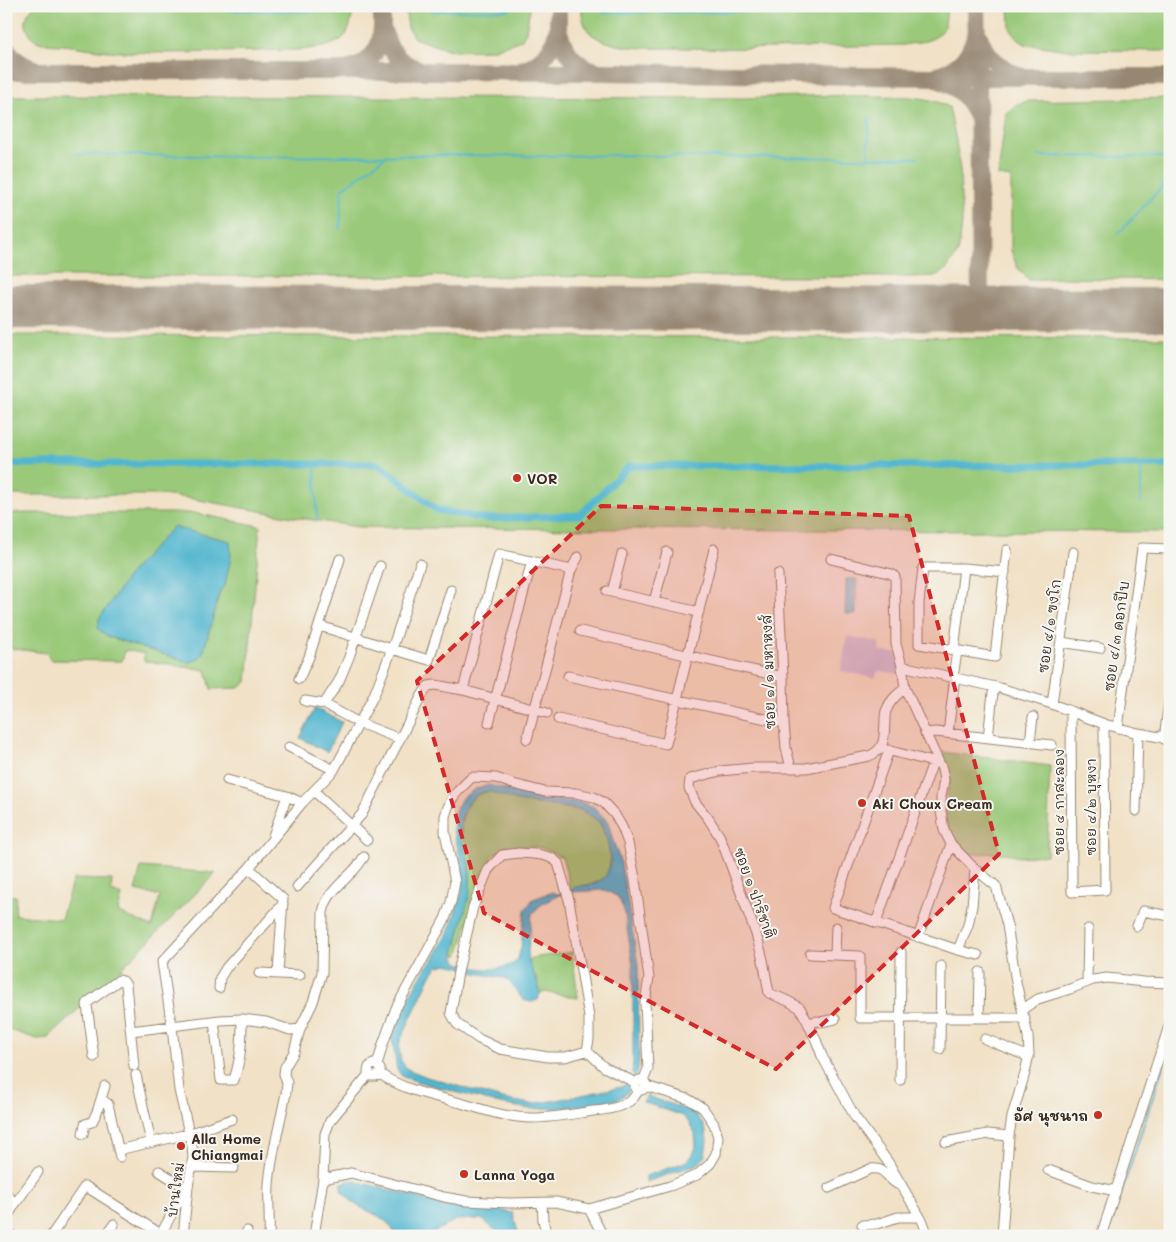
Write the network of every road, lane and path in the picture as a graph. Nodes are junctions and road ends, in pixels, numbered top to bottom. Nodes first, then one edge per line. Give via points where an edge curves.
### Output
1 (714, 549) dead end
2 (1170, 549) edge
3 (1007, 550) dead end
4 (667, 552) dead end
5 (1073, 552) dead end
6 (622, 554) dead end
7 (578, 557) dead end
8 (340, 559) dead end
9 (831, 559) dead end
10 (532, 562) junction
11 (420, 564) dead end
12 (380, 566) dead end
13 (964, 568) junction
14 (571, 570) junction
15 (1005, 572) junction
16 (778, 574) dead end
17 (451, 590) dead end
18 (654, 602) junction
19 (699, 612) junction
20 (320, 626) junction
21 (580, 631) dead end
22 (356, 638) junction
23 (1061, 642) junction
24 (1100, 648) dead end
25 (392, 650) junction
26 (954, 650) junction
27 (688, 656) junction
28 (902, 666) junction
29 (568, 676) dead end
30 (783, 677) junction
31 (299, 679) dead end
32 (951, 679) junction
33 (905, 688) junction
34 (463, 690) junction
35 (993, 693) dead end
36 (1170, 693) edge
37 (496, 699) junction
38 (677, 700) junction
39 (305, 701) dead end
40 (324, 704) junction
41 (1052, 704) junction
42 (534, 709) junction
43 (1071, 712) junction
44 (547, 713) dead end
45 (1033, 717) dead end
46 (558, 719) dead end
47 (359, 723) junction
48 (489, 723) dead end
49 (784, 723) junction
50 (1104, 724) junction
51 (1118, 728) junction
52 (925, 733) junction
53 (948, 733) junction
54 (1138, 733) junction
55 (988, 738) junction
56 (400, 739) junction
57 (527, 739) dead end
58 (1167, 739) edge
59 (1030, 742) junction
60 (1052, 745) dead end
61 (290, 747) dead end
62 (885, 749) junction
63 (935, 761) junction
64 (791, 768) junction
65 (334, 770) junction
66 (227, 780) dead end
67 (314, 791) junction
68 (287, 796) junction
69 (302, 803) junction
70 (1136, 811) dead end
71 (351, 826) junction
72 (367, 840) dead end
73 (271, 842) junction
74 (951, 844) junction
75 (364, 856) dead end
76 (249, 868) junction
77 (975, 869) junction
78 (297, 887) dead end
79 (1105, 890) joint
80 (283, 904) junction
81 (1170, 916) edge
82 (876, 922) junction
83 (1137, 926) dead end
84 (836, 927) dead end
85 (1088, 929) dead end
86 (918, 937) junction
87 (958, 950) junction
88 (902, 952) dead end
89 (810, 954) dead end
90 (835, 955) junction
91 (978, 955) dead end
92 (941, 966) dead end
93 (259, 972) dead end
94 (980, 972) dead end
95 (278, 973) junction
96 (300, 975) dead end
97 (1088, 982) junction
98 (1170, 983) edge
99 (219, 988) dead end
100 (1024, 1013) junction
101 (901, 1018) junction
102 (940, 1018) junction
103 (979, 1018) junction
104 (242, 1019) junction
105 (835, 1019) dead end
106 (214, 1022) junction
107 (808, 1023) junction
108 (1170, 1023) edge
109 (172, 1027) junction
110 (300, 1029) junction
111 (130, 1031) junction
112 (985, 1039) dead end
113 (940, 1049) dead end
114 (587, 1051) junction
115 (94, 1057) dead end
116 (1029, 1057) junction
117 (378, 1069) junction
118 (900, 1080) dead end
119 (638, 1083) junction
120 (105, 1086) dead end
121 (101, 1099) junction
122 (232, 1119) dead end
123 (83, 1134) dead end
124 (188, 1134) junction
125 (1009, 1136) junction
126 (151, 1142) junction
127 (946, 1142) dead end
128 (192, 1168) junction
129 (234, 1168) dead end
130 (1048, 1170) dead end
131 (159, 1171) dead end
132 (38, 1172) dead end
133 (323, 1179) junction
134 (902, 1186) junction
135 (829, 1188) dead end
136 (1116, 1191) junction
137 (6, 1193) edge
138 (542, 1202) junction
139 (15, 1204) junction
140 (589, 1208) junction
141 (920, 1217) junction
142 (6, 1219) edge
143 (114, 1224) dead end
144 (862, 1225) dead end
145 (6, 1232) edge
146 (162, 1235) edge
147 (13, 1236) edge
148 (50, 1236) edge
149 (106, 1236) edge
150 (183, 1236) edge
151 (269, 1236) edge
152 (314, 1236) edge
153 (547, 1236) edge
154 (603, 1236) edge
155 (928, 1236) edge
156 (1002, 1236) edge
157 (1101, 1236) edge

1 - 19 street
2 - 51 street, ซอย ๔/๓ ดอกปีบ via 1142,548
3 - 15 street
4 - 18 street
5 - 23 street, ซอย ๔/๑ ฃงโก
6 - 18 street via 609,591
7 - 14 street
8 - 20 street
9 - 28 street via 895,577 896,644
10 - 14 street
10 - 34 street via 500,554
10 - 37 street
11 - 25 street
12 - 22 street
13 - 15 street
13 - 26 street
13 - 26 street via 923,568 919,644
14 - 42 street
15 - 26 street via 995,657
16 - 30 street, ซอย ๑/๑ มหาหงส์
17 - 25 street via 429,660
18 - 19 street
19 - 27 street
20 - 22 street
20 - 31 street
21 - 27 street
22 - 25 street
22 - 40 street via 339,680
23 - 24 street
23 - 41 street, ซอย ๔/๑ ฃงโก
25 - 47 street
26 - 32 street
27 - 30 street
27 - 38 street
28 - 32 street
28 - 33 street
29 - 38 street
30 - 49 street, ซอย ๑/๑ มหาหงส์
32 - 41 street via 1000,688
32 - 53 street
33 - 52 street
33 - 62 street via 886,710
34 - 37 street
34 - 56 street via 435,684 428,686
35 - 55 street
36 - 58 street
37 - 42 street
37 - 48 street
38 - 46 street via 666,744
38 - 49 street
39 - 40 street
40 - 47 street
41 - 43 street
42 - 44 street
42 - 57 street
43 - 50 street
43 - 79 street, ซอย ๔ กาสะลอง via 1072,892
45 - 59 street
47 - 56 street
47 - 65 street
49 - 64 street, ซอย ๑/๑ มหาหงส์
50 - 51 street
50 - 79 street, ซอย ๔/๒ บุหงา
51 - 54 street
52 - 53 street
52 - 63 street
53 - 55 street
54 - 58 street
54 - 70 street
55 - 59 street
56 - 71 street via 362,814
59 - 60 street
61 - 65 street
62 - 63 street
62 - 64 street, ซอย ๑ ปาริชาติ via 869,756
62 - 82 street via 833,908
63 - 74 street via 942,769 944,780 940,811
63 - 82 street
64 - 107 street, ซอย ๑ ปาริชาติ via 720,771 690,779 689,788 723,844 756,934 769,993 800,1008
65 - 67 street
66 - 68 street
67 - 69 street
67 - 71 street
68 - 69 street
68 - 73 street
69 - 73 street
71 - 72 street
71 - 78 street
73 - 76 street
74 - 77 street
74 - 86 street
75 - 110 street via 325,902 322,973
76 - 80 street via 283,899
76 - 109 street, บ้านใหม่ via 162,962
77 - 87 street via 972,906
77 - 100 street via 996,886
80 - 95 street
80 - 99 street via 226,968
81 - 83 street via 1143,911
82 - 86 street
84 - 90 street
85 - 97 street
86 - 87 street
87 - 91 street
88 - 101 street
89 - 90 street
90 - 101 street via 860,956 860,1018
92 - 102 street
93 - 95 street
94 - 103 street
95 - 96 street
97 - 98 street via 1106,978
97 - 100 street via 1038,999
100 - 103 street
100 - 116 street
101 - 102 street
101 - 118 street
102 - 103 street
102 - 113 street
104 - 106 street
104 - 106 street via 242,1041 234,1080 221,1080
104 - 110 street via 290,1030
105 - 107 street
106 - 109 street
107 - 134 street, ซอย ๑ ปาริชาติ via 855,1117
108 - 136 street
109 - 111 street
109 - 124 street, บ้านใหม่
110 - 151 street via 284,1074 286,1093 269,1182
111 - 115 street via 126,985 119,980 87,1005
111 - 126 street
112 - 116 street
114 - 114 street via 565,1057 548,1057 500,1050 457,1024 451,1013 473,907 488,870 502,855 519,852 549,856 558,862 569,900 590,1017
114 - 119 street via 604,1067
116 - 125 street
117 - 119 street via 385,1077 414,1090 505,1115 532,1118 612,1109 637,1094
117 - 119 street via 396,1008 445,919 451,902 454,882 445,832 448,807 458,790 472,777 496,778 545,792 594,796 604,803 622,826 634,873 649,978 645,1002 648,1069
117 - 133 street via 376,1076 369,1074 330,1121 325,1134
119 - 140 street via 688,1099 703,1108 718,1137 716,1154 697,1175 670,1186
120 - 121 street
121 - 123 street via 92,1122 85,1124
121 - 126 street via 108,1104 119,1154
122 - 124 street
124 - 126 street
124 - 128 street, บ้านใหม่
125 - 127 street via 988,1134
125 - 156 street
128 - 129 street
128 - 150 street, บ้านใหม่
130 - 136 street
131 - 146 street via 183,1186 183,1193
132 - 139 street
133 - 138 street via 351,1173 466,1201
133 - 152 street
134 - 135 street via 877,1168
134 - 141 street, ซอย ๑ ปาริชาติ
136 - 157 street
137 - 139 street
138 - 140 street
138 - 153 street
139 - 142 street
140 - 154 street
141 - 144 street via 898,1217
141 - 155 street, ซอย ๑ ปาริชาติ
143 - 149 street
145 - 147 street
146 - 148 street via 85,1186

